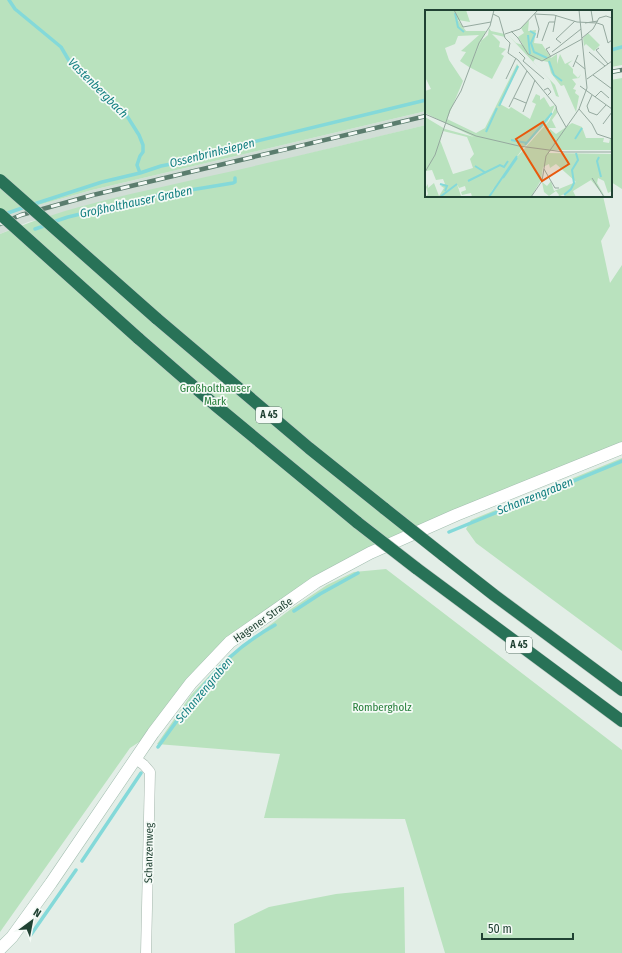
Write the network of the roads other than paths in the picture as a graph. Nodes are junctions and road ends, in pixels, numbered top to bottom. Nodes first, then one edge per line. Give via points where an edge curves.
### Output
1 (0, 180) edge
2 (0, 214) edge
3 (622, 448) edge
4 (622, 690) edge
5 (622, 721) edge
6 (136, 759) junction
7 (0, 949) edge
8 (146, 953) edge

1 - 4 highway, A 45, bridge via 303,443 494,596
2 - 5 highway, A 45, bridge via 215,405 358,522
3 - 6 main road, Hagener Straße via 449,518 370,553 316,582 230,642 191,683
6 - 7 main road, Hagener Straße via 51,883 12,937
6 - 8 street, Schanzenweg via 150,772

